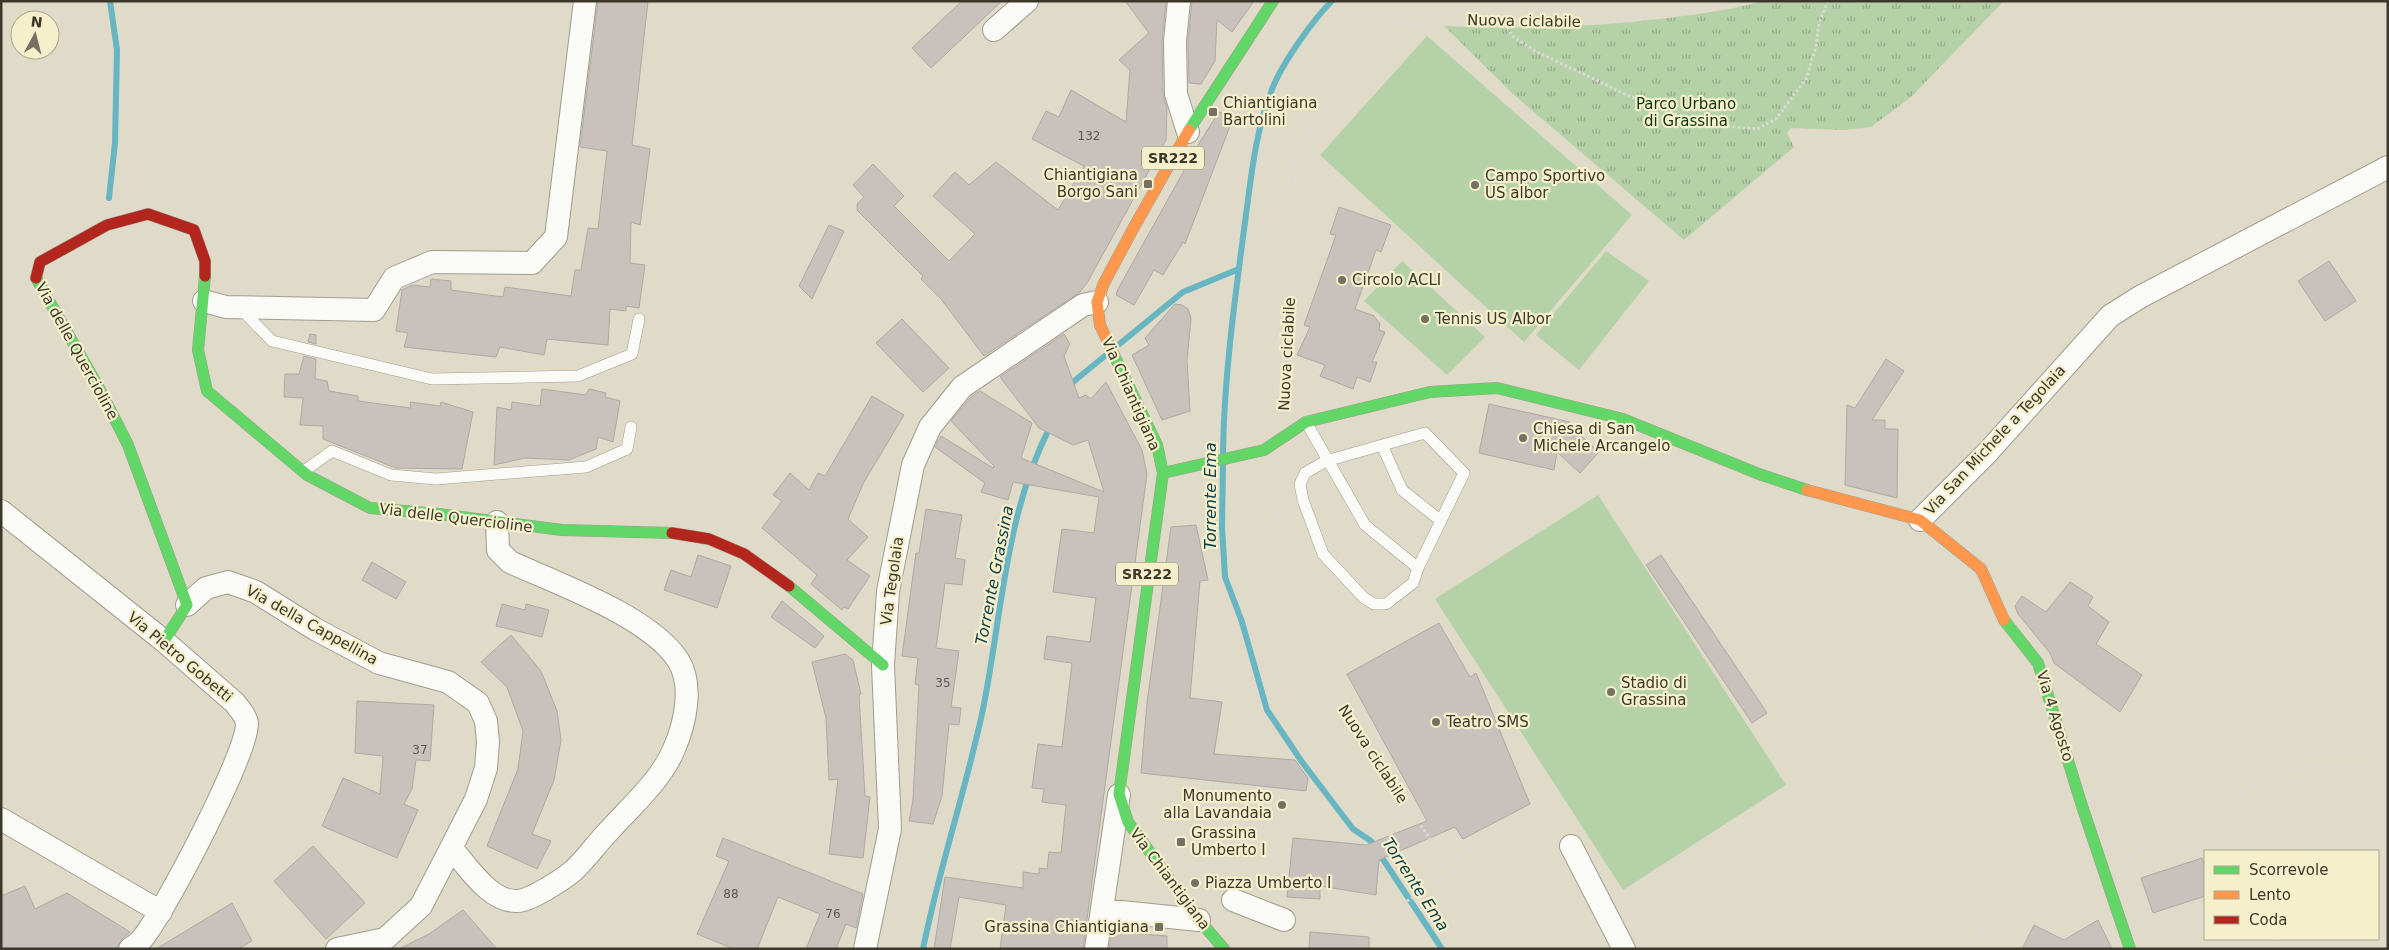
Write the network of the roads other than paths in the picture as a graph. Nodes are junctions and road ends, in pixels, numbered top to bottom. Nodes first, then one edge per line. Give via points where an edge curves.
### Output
1 (586, 1) edge
2 (1027, 1) edge
3 (1179, 1) edge
4 (1273, 1) edge
5 (994, 30) dead end
6 (1188, 132) junction
7 (2388, 167) edge
8 (204, 301) junction
9 (1098, 302) junction
10 (239, 308) junction
11 (639, 319) dead end
12 (1306, 422) junction
13 (631, 427) dead end
14 (1382, 446) junction
15 (1326, 461) junction
16 (304, 471) junction
17 (1162, 473) junction
18 (1, 511) edge
19 (1920, 520) junction
20 (1441, 521) junction
21 (497, 522) junction
22 (1418, 568) junction
23 (187, 605) junction
24 (164, 641) junction
25 (883, 665) junction
26 (1119, 794) junction
27 (1, 819) edge
28 (1571, 846) dead end
29 (451, 848) junction
30 (1233, 900) dead end
31 (1102, 910) junction
32 (161, 912) junction
33 (1200, 920) junction
34 (1284, 920) road end
35 (130, 949) edge
36 (338, 949) edge
37 (865, 949) edge
38 (1096, 949) edge
39 (1224, 949) edge
40 (1624, 949) edge
41 (2130, 949) edge

1 - 10 street via 556,237 532,263 432,262 394,278 374,310
2 - 5 street
3 - 6 street via 1175,42 1176,94
4 - 6 street, Via Chiantigiana / SR222
6 - 9 street, Via Chiantigiana / SR222 via 1104,283
7 - 19 street, Via San Michele a Tegolaia via 2149,292 2110,316 1987,453
8 - 10 street
8 - 16 street, Via delle Quercioline via 198,350 207,391
8 - 23 street, Via delle Quercioline via 205,261 194,230 148,214 107,225 66,246 40,262 36,278 128,445
9 - 17 street, Via Chiantigiana / SR222 via 1100,325 1157,444
9 - 25 street, Via Tegolaia via 1083,305 962,387 930,427 913,465 900,522 888,591
10 - 11 lane via 272,341 432,379 578,376 632,354
12 - 15 lane
12 - 17 street, Via San Michele a Tegolaia via 1299,424 1281,441 1258,451
12 - 19 street, Via San Michele a Tegolaia via 1430,392 1497,388 1623,419 1768,477 1836,500
13 - 16 lane via 627,449 586,467 436,479 391,475 332,451
14 - 15 lane
14 - 20 lane via 1402,490
14 - 20 lane via 1426,433 1464,473
15 - 22 lane via 1365,525
15 - 22 lane via 1305,473 1300,484 1302,500 1323,554 1364,598 1374,604 1386,604 1414,584
16 - 21 street, Via delle Quercioline via 370,508
17 - 26 street, Via Chiantigiana / SR222
18 - 24 street, Via Pietro Gobetti
19 - 41 street, Via 4 Agosto via 1981,569 2004,622 2038,663
20 - 22 lane
21 - 25 street, Via delle Quercioline via 562,530 670,534 710,539 744,554 777,576
21 - 29 street via 498,550 510,562 623,614 659,639 679,661 686,680 686,700 674,750 657,776 573,871 535,895 517,902 496,896
23 - 24 street
23 - 29 street, Via della Cappellina via 206,588 228,582 256,592 315,629 380,663 448,682 478,703 486,721 486,768 476,799
24 - 32 street, Via Pietro Gobetti via 235,703 247,722 236,764
25 - 37 street, Via Tegolaia via 890,829
26 - 31 street
26 - 33 street, Via Chiantigiana / SR222 via 1128,822
27 - 32 street
28 - 40 street
29 - 36 street, Via della Cappellina via 421,906 385,939
30 - 34 street
31 - 33 street
31 - 38 street
32 - 35 street, Via Pietro Gobetti via 141,941
33 - 39 street, Via Chiantigiana / SR222

